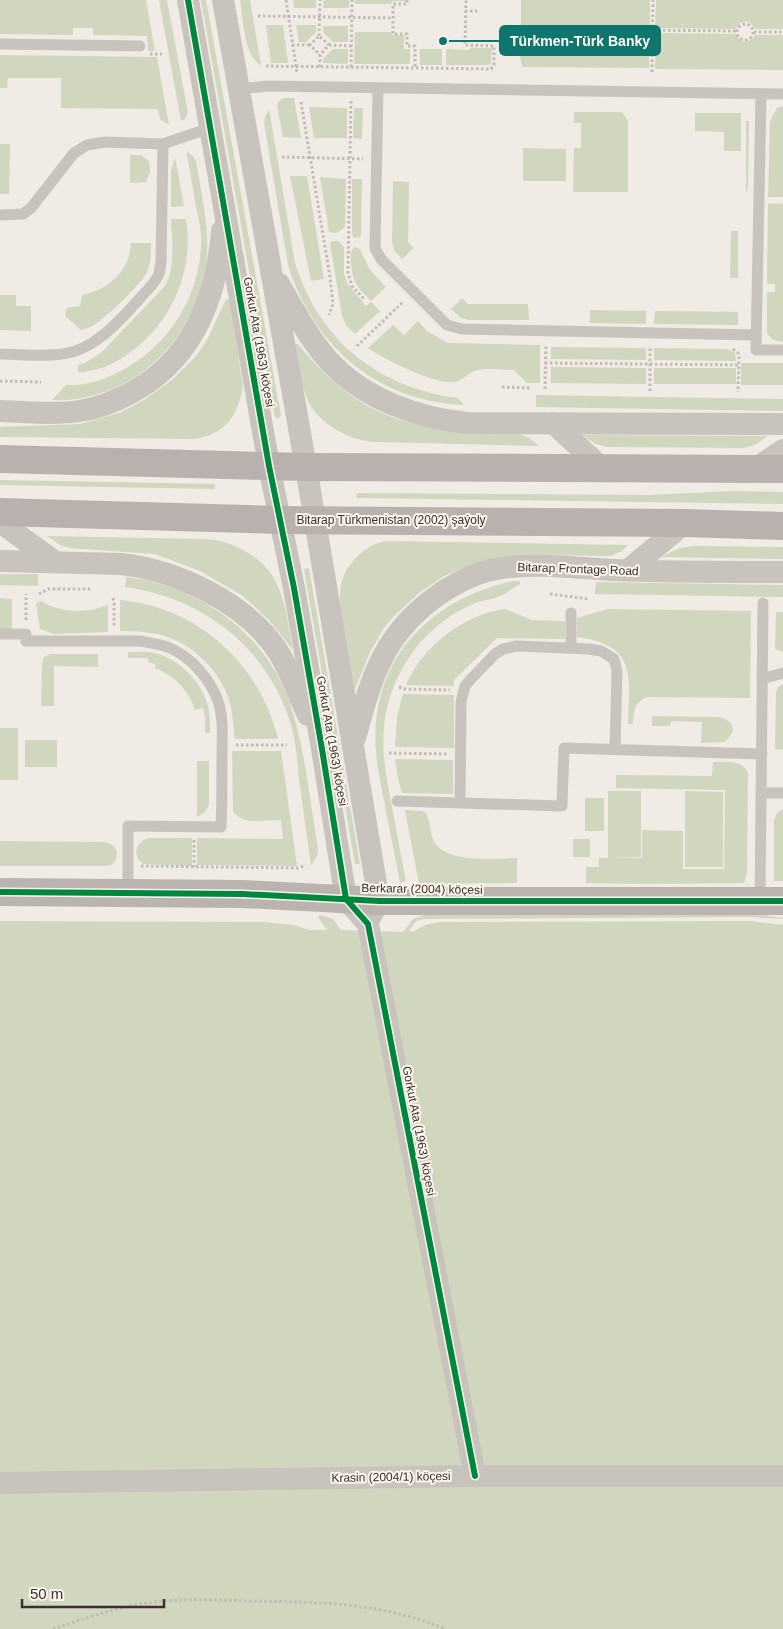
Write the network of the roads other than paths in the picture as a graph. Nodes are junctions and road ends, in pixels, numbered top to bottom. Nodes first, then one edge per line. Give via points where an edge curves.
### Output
1 (188, 0) edge
2 (223, 0) edge
3 (0, 44) edge
4 (140, 46) dead end
5 (378, 88) junction
6 (240, 89) junction
7 (761, 94) junction
8 (783, 94) edge
9 (210, 128) junction
10 (163, 144) junction
11 (224, 203) junction
12 (0, 215) edge
13 (271, 270) junction
14 (756, 335) junction
15 (783, 350) edge
16 (0, 354) edge
17 (0, 411) edge
18 (553, 422) junction
19 (783, 424) edge
20 (783, 450) edge
21 (0, 459) edge
22 (269, 466) junction
23 (306, 467) junction
24 (603, 469) junction
25 (755, 469) junction
26 (783, 469) edge
27 (0, 512) edge
28 (315, 519) junction
29 (279, 520) junction
30 (0, 522) edge
31 (685, 523) junction
32 (783, 526) edge
33 (0, 561) edge
34 (55, 562) junction
35 (628, 570) junction
36 (783, 572) edge
37 (764, 604) dead end
38 (571, 613) dead end
39 (0, 634) edge
40 (570, 648) junction
41 (783, 673) edge
42 (762, 679) junction
43 (353, 745) junction
44 (322, 749) junction
45 (615, 750) junction
46 (762, 754) junction
47 (761, 793) junction
48 (783, 793) edge
49 (397, 801) dead end
50 (460, 803) junction
51 (0, 892) edge
52 (128, 893) junction
53 (346, 899) junction
54 (771, 901) edge
55 (373, 912) junction
56 (475, 1476) junction
57 (783, 1476) edge
58 (0, 1483) edge

1 - 9 street, Gorkut Ata (1963) köçesi
2 - 6 street, Gorkut Ata (1963) köçesi
3 - 4 lane
5 - 6 lane via 269,86
5 - 7 lane
5 - 14 lane via 375,248 381,259 442,321 454,328
6 - 13 street, Gorkut Ata (1963) köçesi
7 - 8 lane
7 - 14 lane
9 - 10 lane
9 - 11 street, Gorkut Ata (1963) köçesi
10 - 12 lane via 105,142 87,145 74,153 23,214
10 - 16 lane via 161,262 153,284 101,338 88,347 61,355
11 - 17 street via 219,259 209,298 192,337 167,367 136,391 101,406 60,412
11 - 22 street, Gorkut Ata (1963) köçesi
13 - 18 street via 299,319 328,360 342,373 392,405 451,421
13 - 23 street, Gorkut Ata (1963) köçesi
14 - 15 lane via 756,350
18 - 19 street
18 - 24 street
20 - 25 street
21 - 22 main road
22 - 23 main road
22 - 29 street, Gorkut Ata (1963) köçesi
23 - 24 main road
23 - 28 street, Gorkut Ata (1963) köçesi
24 - 25 main road
25 - 26 main road
27 - 29 main road, Bitarap Türkmenistan (2002) şaýoly
28 - 29 main road, Bitarap Türkmenistan (2002) şaýoly
28 - 31 main road, Bitarap Türkmenistan (2002) şaýoly
28 - 43 street, Gorkut Ata (1963) köçesi
29 - 44 street, Gorkut Ata (1963) köçesi
30 - 34 street
31 - 32 main road, Bitarap Türkmenistan (2002) şaýoly
31 - 35 street
33 - 34 street
34 - 44 street via 140,566 161,571 202,588 230,606 261,631 276,649
35 - 36 street, Bitarap Frontage Road
35 - 43 street, Bitarap Frontage Road via 508,567 479,573 444,591 411,617 386,649 372,678
37 - 42 lane
38 - 40 lane
39 - 52 lane via 26,634 26,641 140,641 170,648 191,663 208,682 218,702 222,746 221,827 128,826
40 - 45 lane via 601,651 614,659 617,671
40 - 50 lane via 517,646 502,650 471,679 460,702
41 - 42 lane
42 - 46 lane
43 - 55 street, Gorkut Ata (1963) köçesi
44 - 53 street, Gorkut Ata (1963) köçesi
45 - 46 lane
45 - 50 lane via 564,748 562,806
46 - 47 lane
47 - 48 lane
47 - 54 lane
49 - 50 lane
51 - 52 street, Berkarar (2004) köçesi
52 - 53 street, Berkarar (2004) köçesi
53 - 55 street, Berkarar (2004) köçesi
54 - 55 street, Berkarar (2004) köçesi
55 - 56 street, Gorkut Ata (1963) köçesi
56 - 57 street, Krasin (2004/1) köçesi
56 - 58 street, Krasin (2004/1) köçesi

